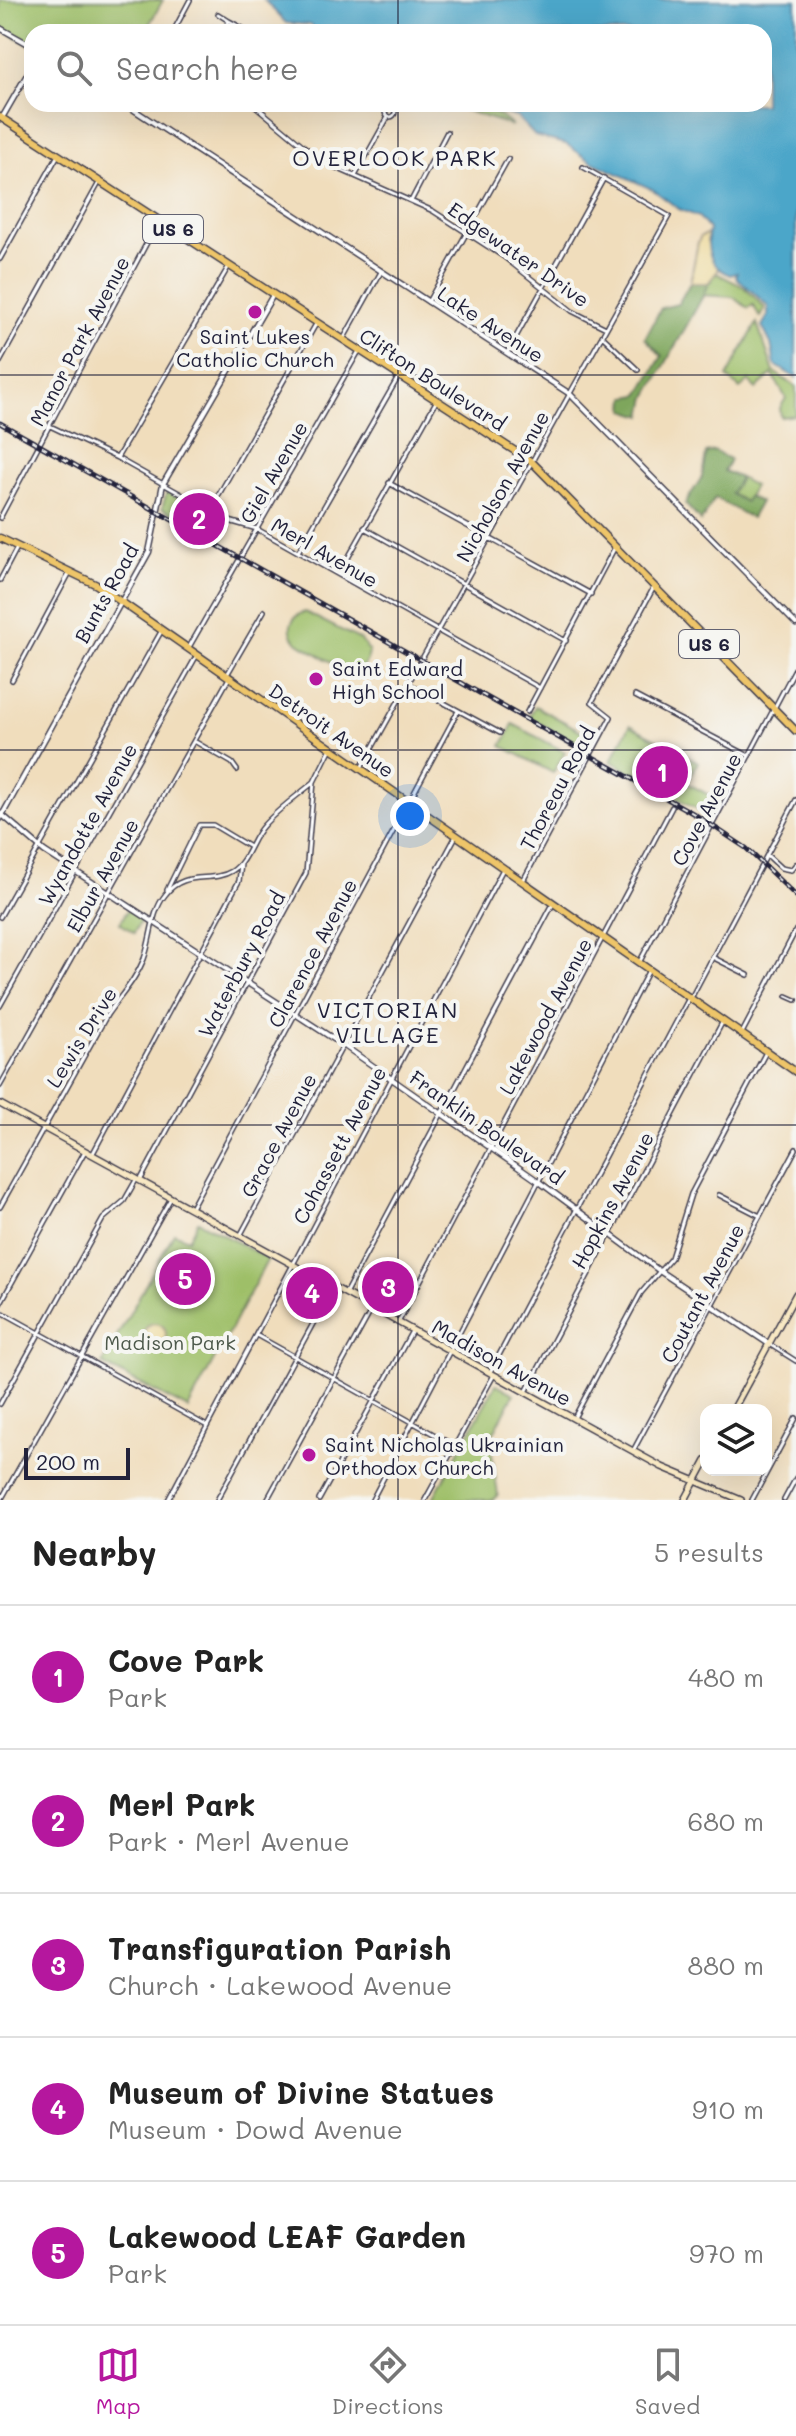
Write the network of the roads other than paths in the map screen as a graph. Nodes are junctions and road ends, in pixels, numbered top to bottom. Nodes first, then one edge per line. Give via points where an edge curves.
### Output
1 (190, 0) edge
2 (218, 14) dead end
3 (229, 21) junction
4 (177, 24) edge
5 (227, 24) edge
6 (235, 24) edge
7 (0, 28) edge
8 (24, 42) edge
9 (24, 80) edge
10 (141, 112) edge
11 (263, 112) edge
12 (388, 117) dead end
13 (1, 119) edge
14 (447, 132) dead end
15 (58, 155) junction
16 (508, 159) dead end
17 (583, 167) dead end
18 (355, 177) junction
19 (604, 178) junction
20 (100, 181) junction
21 (411, 201) junction
22 (159, 220) junction
23 (467, 233) junction
24 (0, 259) edge
25 (229, 266) junction
26 (381, 272) junction
27 (544, 291) junction
28 (273, 295) junction
29 (428, 302) junction
30 (316, 324) junction
31 (606, 328) junction
32 (602, 336) junction
33 (343, 340) junction
34 (359, 351) junction
35 (507, 353) junction
36 (0, 362) edge
37 (638, 370) dead end
38 (399, 376) junction
39 (570, 394) junction
40 (437, 400) junction
41 (50, 426) junction
42 (117, 458) junction
43 (532, 462) junction
44 (389, 483) junction
45 (163, 484) junction
46 (210, 510) junction
47 (0, 518) edge
48 (364, 528) junction
49 (257, 529) junction
50 (0, 538) edge
51 (489, 538) junction
52 (18, 546) junction
53 (615, 547) junction
54 (298, 552) junction
55 (70, 570) junction
56 (338, 575) junction
57 (0, 580) edge
58 (463, 584) junction
59 (654, 587) junction
60 (591, 594) junction
61 (120, 601) junction
62 (264, 611) dead end
63 (796, 624) edge
64 (162, 630) junction
65 (437, 631) junction
66 (566, 641) junction
67 (188, 649) junction
68 (197, 655) junction
69 (796, 667) edge
70 (228, 677) junction
71 (12, 680) dead end
72 (409, 684) junction
73 (540, 688) junction
74 (635, 696) dead end
75 (774, 709) junction
76 (458, 711) junction
77 (527, 712) dead end
78 (796, 731) edge
79 (500, 733) dead end
80 (194, 741) junction
81 (331, 748) junction
82 (749, 756) junction
83 (360, 769) junction
84 (237, 770) dead end
85 (314, 782) junction
86 (796, 800) edge
87 (409, 802) junction
88 (672, 807) dead end
89 (1, 815) edge
90 (456, 836) junction
91 (248, 846) junction
92 (39, 847) junction
93 (767, 855) junction
94 (241, 864) junction
95 (795, 866) edge
96 (503, 869) junction
97 (76, 872) junction
98 (231, 872) junction
99 (172, 877) junction
100 (239, 877) junction
101 (522, 882) junction
102 (181, 883) junction
103 (110, 891) junction
104 (166, 892) junction
105 (553, 904) junction
106 (0, 917) edge
107 (153, 919) junction
108 (796, 930) edge
109 (603, 938) junction
110 (201, 951) junction
111 (714, 958) junction
112 (639, 963) junction
113 (649, 970) junction
114 (748, 975) dead end
115 (247, 982) junction
116 (787, 996) dead end
117 (690, 998) junction
118 (796, 1000) edge
119 (0, 1006) edge
120 (295, 1014) junction
121 (723, 1021) junction
122 (741, 1034) junction
123 (343, 1045) junction
124 (766, 1052) junction
125 (796, 1072) edge
126 (390, 1078) junction
127 (0, 1086) edge
128 (0, 1104) edge
129 (440, 1115) junction
130 (43, 1128) junction
131 (796, 1149) edge
132 (490, 1150) junction
133 (85, 1151) junction
134 (92, 1155) junction
135 (138, 1180) junction
136 (538, 1181) junction
137 (719, 1195) dead end
138 (171, 1198) junction
139 (0, 1207) edge
140 (190, 1209) junction
141 (576, 1212) junction
142 (760, 1216) junction
143 (240, 1236) junction
144 (609, 1236) junction
145 (293, 1265) junction
146 (661, 1272) junction
147 (333, 1287) junction
148 (345, 1294) junction
149 (796, 1294) edge
150 (0, 1304) edge
151 (711, 1307) junction
152 (372, 1309) junction
153 (0, 1311) edge
154 (398, 1323) junction
155 (412, 1331) junction
156 (39, 1333) junction
157 (256, 1335) junction
158 (769, 1344) junction
159 (449, 1351) junction
160 (81, 1356) junction
161 (294, 1357) junction
162 (796, 1361) edge
163 (492, 1374) junction
164 (333, 1379) junction
165 (526, 1392) junction
166 (374, 1402) junction
167 (0, 1404) edge
168 (736, 1404) edge
169 (796, 1418) edge
170 (574, 1419) junction
171 (413, 1424) junction
172 (207, 1426) junction
173 (455, 1446) junction
174 (633, 1451) junction
175 (700, 1472) edge
176 (796, 1478) edge
177 (695, 1482) junction
178 (1, 1500) edge
179 (168, 1500) edge
180 (217, 1500) edge
181 (267, 1500) edge
182 (319, 1500) edge
183 (372, 1500) edge
184 (425, 1500) edge
185 (685, 1500) edge
186 (741, 1500) edge
187 (752, 1500) edge
188 (784, 1500) edge

1 - 4 street
2 - 3 street
3 - 5 street
3 - 6 street
7 - 8 street
9 - 13 street
10 - 26 street, Lake Avenue
11 - 18 street, Edgewater Drive via 323,162
12 - 18 street
13 - 15 main road, Clifton Boulevard / US 6
14 - 21 street
15 - 20 main road, Clifton Boulevard / US 6
15 - 24 street
16 - 23 street
17 - 19 street
18 - 21 street, Edgewater Drive
19 - 27 street
19 - 31 street, Nicholson Avenue via 669,216
20 - 22 main road, Clifton Boulevard / US 6
20 - 36 street
21 - 23 street, Edgewater Drive
22 - 25 main road, Clifton Boulevard / US 6
22 - 41 street, Manor Park Avenue
23 - 27 street, Edgewater Drive
23 - 29 street
25 - 28 main road, Clifton Boulevard / US 6
25 - 42 street
26 - 29 street, Lake Avenue
26 - 33 street
27 - 31 street, Edgewater Drive
27 - 35 street
28 - 30 main road, Clifton Boulevard / US 6
28 - 45 street, Bunts Road
29 - 35 street, Lake Avenue
30 - 33 main road, Clifton Boulevard / US 6
30 - 46 street
31 - 32 street, Nicholson Avenue
32 - 37 street
32 - 39 street, Nicholson Avenue
33 - 34 main road, Clifton Boulevard / US 6
34 - 38 main road, Clifton Boulevard / US 6
34 - 49 street, Giel Avenue
35 - 39 street, Lake Avenue
38 - 40 main road, Clifton Boulevard / US 6
38 - 54 street
39 - 43 street, Nicholson Avenue
39 - 63 street, Lake Avenue
40 - 43 main road, Clifton Boulevard / US 6
40 - 44 street
41 - 42 street, Merl Avenue
41 - 47 street, Manor Park Avenue
42 - 45 street, Merl Avenue
43 - 51 street, Nicholson Avenue
43 - 53 main road, Clifton Boulevard / US 6
44 - 48 street
44 - 51 street
45 - 46 street, Merl Avenue
45 - 61 street, Bunts Road via 151,545
46 - 49 street, Merl Avenue
48 - 56 street
48 - 58 street
49 - 54 street, Merl Avenue
49 - 67 street, Giel Avenue
50 - 52 main road, Detroit Avenue
51 - 58 street, Nicholson Avenue
51 - 60 street
52 - 55 main road, Detroit Avenue
52 - 57 street
53 - 59 main road, Clifton Boulevard / US 6
53 - 60 street
54 - 56 street, Merl Avenue
55 - 61 main road, Detroit Avenue
55 - 71 street
56 - 65 street, Merl Avenue
58 - 65 street, Nicholson Avenue
58 - 66 street
59 - 75 main road, Clifton Boulevard / US 6
59 - 101 street, Thoreau Road via 592,702 611,717
60 - 66 street
61 - 64 main road, Detroit Avenue
61 - 89 street, Bunts Road
62 - 70 street, Elbur Avenue
64 - 67 main road, Detroit Avenue
64 - 92 street
65 - 72 street, Nicholson Avenue
65 - 73 street, Merl Avenue
66 - 73 street
67 - 68 main road, Detroit Avenue
68 - 70 main road, Detroit Avenue
68 - 97 street, Wyandotte Avenue
69 - 75 street, Cove Avenue
70 - 80 street, Elbur Avenue
70 - 81 main road, Detroit Avenue
72 - 76 street
72 - 83 street, Nicholson Avenue
73 - 77 street
74 - 82 street
75 - 78 main road, Clifton Boulevard / US 6
75 - 82 street, Cove Avenue
76 - 79 street
76 - 87 street, Clarence Avenue
80 - 84 street
80 - 103 street, Elbur Avenue
81 - 83 main road, Detroit Avenue
81 - 85 street, Waterbury Road
82 - 112 street, Cove Avenue
83 - 87 main road, Detroit Avenue
85 - 91 street via 270,818
85 - 115 street, Waterbury Road via 306,873
86 - 93 street
87 - 90 main road, Detroit Avenue
87 - 120 street, Clarence Avenue
88 - 109 street, Lakewood Avenue
89 - 92 street, Franklin Boulevard
90 - 96 main road, Detroit Avenue
90 - 123 street, Grace Avenue
91 - 94 street
91 - 99 street, Lewis Drive via 213,825 199,825
92 - 97 street, Franklin Boulevard
92 - 106 street
93 - 95 street via 783,869
93 - 111 street
94 - 98 street
94 - 100 street
96 - 101 main road, Detroit Avenue
96 - 126 street, Cohassett Avenue
97 - 103 street, Franklin Boulevard
97 - 119 street, Wyandotte Avenue
98 - 100 street
98 - 102 street
99 - 102 street
99 - 104 street, Lewis Drive
100 - 110 street
101 - 105 main road, Detroit Avenue
102 - 104 street
103 - 107 street, Franklin Boulevard
103 - 127 street, Elbur Avenue
104 - 107 street, Lewis Drive
105 - 109 main road, Detroit Avenue
105 - 129 street
107 - 110 street, Franklin Boulevard
107 - 130 street, Lewis Drive via 143,959 125,994 107,1015
108 - 122 street
109 - 112 main road, Detroit Avenue
109 - 132 street, Lakewood Avenue
110 - 115 street, Franklin Boulevard
110 - 134 street
111 - 114 street
111 - 117 street
112 - 113 main road, Detroit Avenue
113 - 117 main road, Detroit Avenue
113 - 136 street
115 - 120 street, Franklin Boulevard
115 - 135 street, Waterbury Road
116 - 118 street
117 - 121 main road, Detroit Avenue
117 - 141 street
120 - 123 street, Franklin Boulevard
120 - 140 street, Clarence Avenue
121 - 122 main road, Detroit Avenue
121 - 144 street, Hopkins Avenue
122 - 124 main road, Detroit Avenue
123 - 126 street, Franklin Boulevard
123 - 143 street, Grace Avenue
124 - 125 main road, Detroit Avenue
124 - 146 street via 691,1194 681,1235
126 - 129 street, Franklin Boulevard
126 - 145 street, Cohassett Avenue
128 - 130 main road, Madison Avenue
129 - 132 street, Franklin Boulevard
129 - 148 street
130 - 133 main road, Madison Avenue
130 - 139 street, Lewis Drive
131 - 142 street, Coutant Avenue
132 - 136 street, Franklin Boulevard
132 - 154 street, Lakewood Avenue
133 - 134 main road, Madison Avenue
133 - 150 street
134 - 135 main road, Madison Avenue
135 - 138 main road, Madison Avenue
135 - 156 street, Waterbury Road via 103,1219
136 - 141 street, Franklin Boulevard
136 - 159 street
137 - 142 street
138 - 140 main road, Madison Avenue
138 - 160 street
140 - 143 main road, Madison Avenue
141 - 144 street, Franklin Boulevard
141 - 163 street
142 - 151 street, Coutant Avenue
143 - 145 main road, Madison Avenue
144 - 146 street, Franklin Boulevard
144 - 165 street, Hopkins Avenue
145 - 147 main road, Madison Avenue
145 - 157 street, Cohassett Avenue
146 - 151 street, Franklin Boulevard
146 - 170 street via 641,1293
147 - 148 main road, Madison Avenue
147 - 161 street
148 - 152 main road, Madison Avenue
149 - 158 main road
151 - 158 street, Franklin Boulevard
151 - 174 street, Coutant Avenue
152 - 154 main road, Madison Avenue
152 - 164 street
153 - 156 street
154 - 155 main road, Madison Avenue
155 - 159 main road, Madison Avenue
155 - 166 street
156 - 160 street
156 - 167 street, Waterbury Road
157 - 161 street
157 - 172 street, Cohassett Avenue
158 - 162 street, Franklin Boulevard
158 - 168 main road
159 - 163 main road, Madison Avenue
159 - 171 street
160 - 172 street
160 - 178 street
161 - 164 street
161 - 180 street
163 - 165 main road, Madison Avenue
163 - 173 street
164 - 166 street
164 - 181 street
165 - 170 main road, Madison Avenue
166 - 171 street
166 - 182 street
169 - 187 street
170 - 174 main road, Madison Avenue
171 - 173 street
171 - 183 street
172 - 179 street, Cohassett Avenue
173 - 184 street
174 - 177 main road, Madison Avenue
175 - 177 main road
176 - 188 street
177 - 185 main road
177 - 186 main road, Madison Avenue

